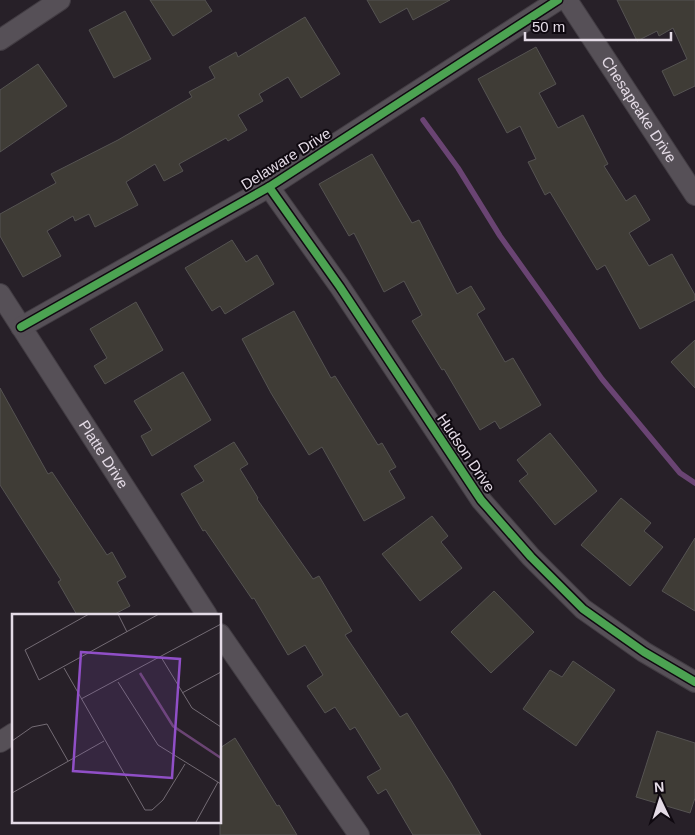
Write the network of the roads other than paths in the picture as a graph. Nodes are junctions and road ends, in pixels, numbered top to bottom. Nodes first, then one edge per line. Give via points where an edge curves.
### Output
1 (60, 0) edge
2 (558, 0) edge
3 (567, 0) edge
4 (0, 40) edge
5 (270, 187) junction
6 (695, 195) edge
7 (0, 294) edge
8 (21, 327) junction
9 (203, 614) edge
10 (221, 635) edge
11 (695, 682) edge
12 (12, 734) edge
13 (0, 742) edge
14 (358, 835) edge

1 - 4 street
2 - 5 street, Delaware Drive
3 - 6 street, Chesapeake Drive
5 - 8 street, Delaware Drive
5 - 11 street, Hudson Drive via 481,500 531,557 584,609 644,652
7 - 8 street, Platte Drive
8 - 9 street, Platte Drive
10 - 14 street
12 - 13 street

